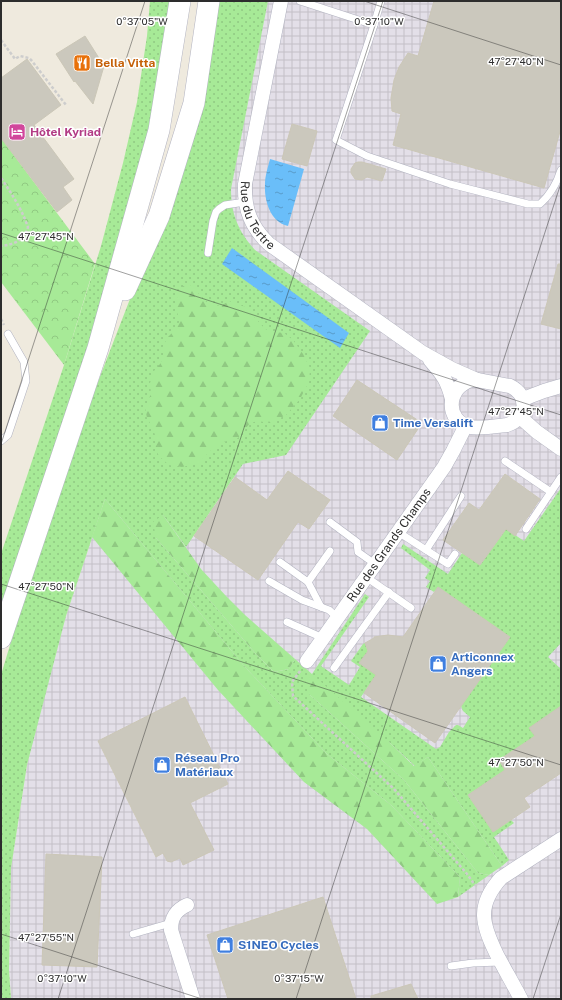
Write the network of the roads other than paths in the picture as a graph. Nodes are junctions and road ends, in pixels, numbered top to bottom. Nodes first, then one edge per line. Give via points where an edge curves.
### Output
1 (180, 1) edge
2 (209, 1) edge
3 (281, 1) edge
4 (300, 1) edge
5 (381, 1) edge
6 (374, 25) junction
7 (561, 170) edge
8 (245, 202) junction
9 (208, 253) dead end
10 (8, 334) dead end
11 (98, 348) junction
12 (422, 352) junction
13 (477, 380) junction
14 (561, 386) edge
15 (452, 399) junction
16 (523, 400) junction
17 (520, 417) junction
18 (466, 425) junction
19 (1, 441) edge
20 (561, 449) edge
21 (505, 461) dead end
22 (561, 477) edge
23 (551, 492) junction
24 (461, 496) dead end
25 (330, 522) dead end
26 (526, 529) dead end
27 (398, 532) junction
28 (426, 550) junction
29 (330, 551) dead end
30 (455, 554) dead end
31 (280, 562) dead end
32 (375, 564) junction
33 (366, 577) junction
34 (269, 581) dead end
35 (308, 582) junction
36 (388, 592) junction
37 (321, 608) junction
38 (411, 608) dead end
39 (337, 617) junction
40 (287, 622) dead end
41 (1, 638) edge
42 (323, 638) junction
43 (305, 663) road end
44 (334, 668) dead end
45 (561, 839) edge
46 (187, 905) dead end
47 (171, 924) junction
48 (133, 934) dead end
49 (500, 962) junction
50 (451, 966) dead end
51 (193, 999) edge
52 (521, 999) edge

1 - 11 main road via 159,130
2 - 11 main road via 194,103 159,216
3 - 8 street, Rue du Tertre via 245,184
4 - 6 lane
5 - 6 lane
6 - 7 lane via 336,140 367,156 443,181 528,204 540,204 548,196
8 - 9 lane via 225,205 216,212
8 - 12 street, Rue du Tertre via 248,214 269,244
10 - 19 lane via 24,362 26,381 8,435
11 - 41 main road
12 - 13 street, Rue du Tertre
12 - 15 street, Rue du Tertre via 444,378
13 - 15 street via 461,385
13 - 16 street via 510,386 518,391
14 - 16 street
15 - 18 street via 456,417
16 - 17 street
17 - 18 street via 507,425 477,428
17 - 20 street
18 - 27 street, Rue des Grands Champs via 444,467
21 - 23 lane
22 - 23 lane
23 - 26 lane
24 - 28 lane
25 - 32 lane via 357,542 358,552
27 - 28 lane
27 - 32 street, Rue des Grands Champs
28 - 30 lane via 448,564
29 - 35 lane
31 - 35 lane
32 - 33 street, Rue des Grands Champs
33 - 36 lane
33 - 39 street, Rue des Grands Champs
34 - 37 lane
35 - 37 lane
36 - 38 lane
36 - 44 lane
37 - 39 lane
39 - 42 street, Rue des Grands Champs
40 - 42 lane
42 - 43 street, Rue des Grands Champs
45 - 49 street via 501,878 489,894 484,918 487,934
46 - 47 street via 176,912
47 - 48 lane
47 - 51 street
49 - 50 lane
49 - 52 street

